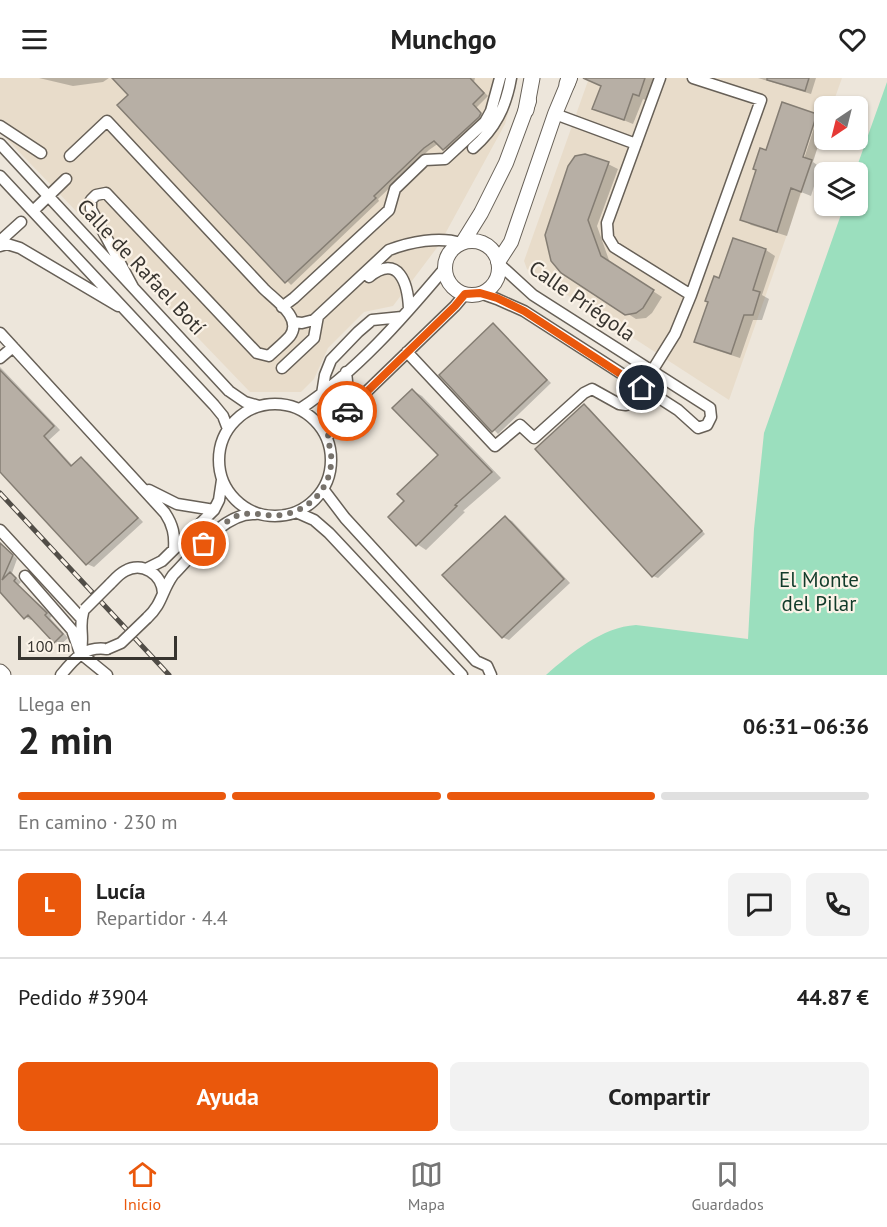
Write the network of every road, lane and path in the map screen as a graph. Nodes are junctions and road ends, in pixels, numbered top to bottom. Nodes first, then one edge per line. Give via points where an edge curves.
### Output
1 (500, 78) edge
2 (511, 78) edge
3 (532, 78) edge
4 (538, 78) edge
5 (660, 78) edge
6 (693, 78) edge
7 (569, 80) edge
8 (526, 110) junction
9 (555, 114) junction
10 (0, 126) edge
11 (0, 144) edge
12 (636, 144) junction
13 (473, 148) dead end
14 (41, 153) dead end
15 (70, 156) dead end
16 (0, 176) edge
17 (66, 179) dead end
18 (48, 196) junction
19 (33, 211) junction
20 (21, 222) dead end
21 (462, 242) junction
22 (0, 243) edge
23 (498, 263) junction
24 (445, 268) junction
25 (133, 287) junction
26 (480, 293) junction
27 (465, 294) junction
28 (691, 295) junction
29 (340, 304) dead end
30 (282, 307) junction
31 (406, 313) junction
32 (130, 314) junction
33 (318, 316) junction
34 (293, 322) junction
35 (139, 323) junction
36 (0, 333) edge
37 (13, 347) junction
38 (407, 352) junction
39 (0, 358) edge
40 (282, 368) dead end
41 (211, 371) junction
42 (652, 371) junction
43 (346, 372) junction
44 (642, 388) junction
45 (322, 394) junction
46 (361, 397) junction
47 (259, 406) junction
48 (300, 409) junction
49 (228, 429) junction
50 (327, 437) junction
51 (222, 479) junction
52 (141, 486) junction
53 (323, 489) junction
54 (214, 510) junction
55 (296, 512) junction
56 (261, 514) junction
57 (0, 530) edge
58 (174, 549) junction
59 (146, 569) junction
60 (25, 576) dead end
61 (163, 593) junction
62 (83, 613) junction
63 (82, 633) junction
64 (103, 648) junction
65 (80, 653) junction
66 (0, 672) edge
67 (3, 675) edge
68 (61, 675) edge
69 (107, 675) edge
70 (462, 675) edge
71 (491, 675) edge

1 - 30 street via 485,122 445,159 425,160 395,189 389,210
2 - 13 street via 503,111 494,128
3 - 8 highway
4 - 8 main road
5 - 12 street
6 - 28 street via 761,100
7 - 9 main road
8 - 21 main road via 506,163
9 - 12 street
9 - 23 main road via 511,242
10 - 14 street
11 - 18 street, Calle de Rafael Botí
12 - 28 street via 607,223 608,237 614,247
15 - 30 street via 108,121
16 - 19 street, Calle de Rafael Botí
17 - 18 street
18 - 19 street
18 - 25 street, Calle de Rafael Botí
19 - 32 street, Calle de Rafael Botí
20 - 22 street
21 - 23 main road via 481,242 495,254
21 - 24 main road via 449,253
21 - 33 street via 404,244 389,250
22 - 32 street via 20,248
23 - 26 main road via 496,279
23 - 42 street, Calle Priégola via 533,295
24 - 27 main road via 450,284
24 - 31 street
25 - 34 street via 91,208 96,195 105,193 257,353 268,356 291,334
25 - 41 street, Calle de Rafael Botí
26 - 27 main road
26 - 44 street, Calle Priégola via 524,311
27 - 38 street
28 - 42 street via 675,334
29 - 31 street via 377,270 388,269 400,273 405,280
30 - 34 street via 288,310
31 - 43 street
31 - 45 street via 372,320 358,332 331,360
32 - 35 street, Calle de Rafael Botí
33 - 34 street via 302,323
33 - 40 street via 314,338
35 - 41 street via 150,328 199,382 207,381
35 - 49 street, Calle de Rafael Botí via 214,405
36 - 37 street
37 - 39 street
37 - 52 street
38 - 44 street via 495,446 520,425 534,438 592,389 626,405
38 - 46 street
41 - 47 street, Calle de Rafael Botí via 237,397
42 - 44 street, Calle Priégola via 710,408 707,425 698,428 678,410
43 - 45 street
43 - 46 street via 348,391
45 - 48 street
46 - 50 street
47 - 48 street via 273,403
47 - 49 street via 242,414
48 - 50 street via 316,421
49 - 51 street via 220,447
50 - 53 street via 332,454
51 - 54 street
51 - 56 street via 234,498
52 - 54 street via 177,504
52 - 58 street via 172,524
53 - 55 street
53 - 71 street via 345,518 476,661 487,666
54 - 58 street
55 - 56 street via 279,516
55 - 70 street via 329,533
56 - 61 street via 232,519 173,575
57 - 62 street
58 - 59 street
59 - 61 street via 156,574
59 - 62 street, bridge via 126,570
60 - 65 street via 72,630
61 - 64 street, bridge via 160,604 121,643
62 - 63 street
63 - 64 street via 91,644
63 - 65 street
64 - 65 street
65 - 68 street
65 - 69 street
66 - 67 highway

